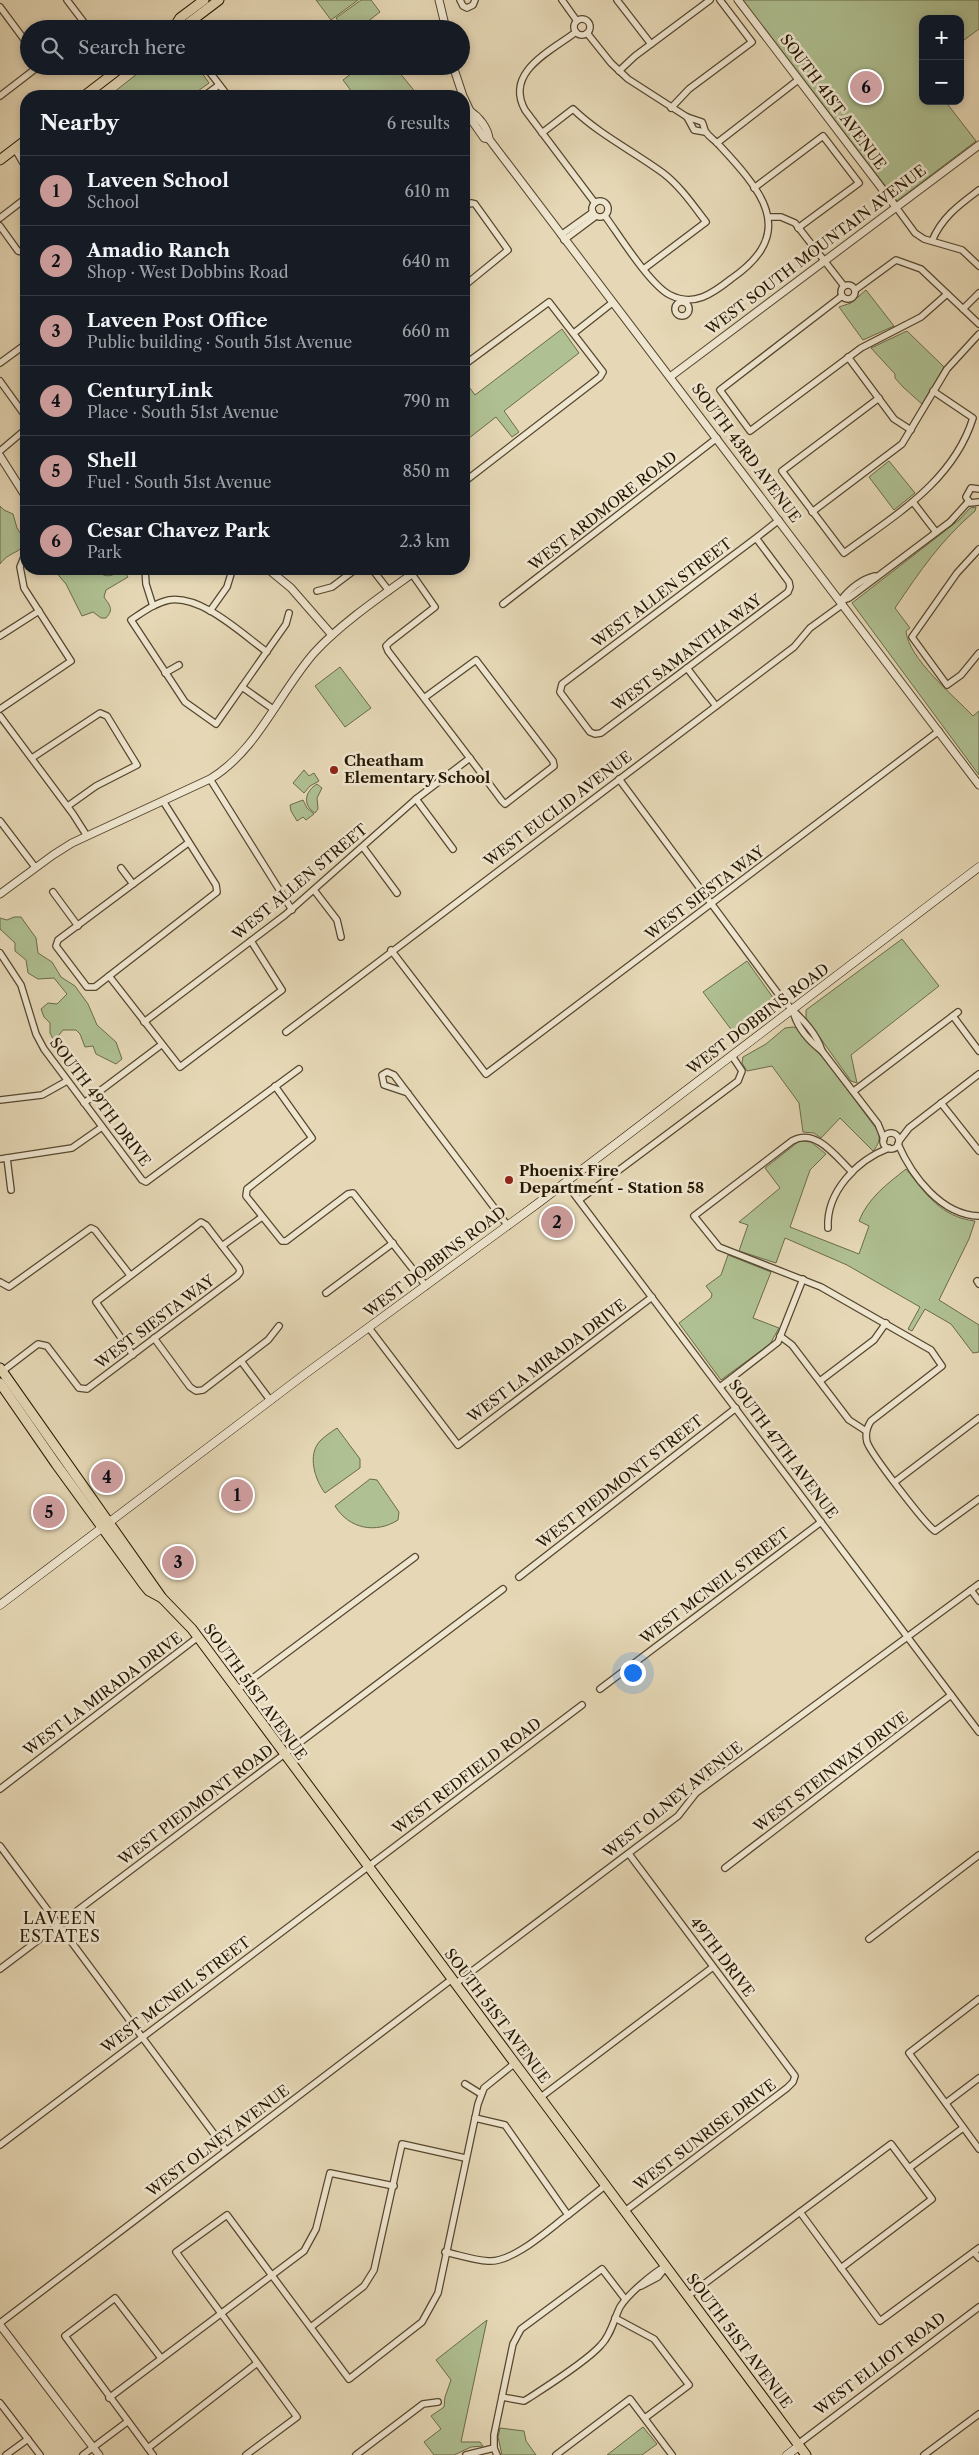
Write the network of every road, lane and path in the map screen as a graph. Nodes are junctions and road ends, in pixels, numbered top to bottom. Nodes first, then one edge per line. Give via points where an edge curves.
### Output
1 (68, 0) edge
2 (204, 0) edge
3 (219, 0) edge
4 (439, 0) edge
5 (460, 0) edge
6 (475, 0) edge
7 (562, 0) edge
8 (617, 0) edge
9 (710, 0) edge
10 (720, 0) edge
11 (738, 0) edge
12 (0, 7) edge
13 (82, 20) edge
14 (179, 20) edge
15 (193, 20) edge
16 (444, 20) edge
17 (577, 21) junction
18 (576, 32) junction
19 (587, 33) junction
20 (20, 34) edge
21 (651, 44) junction
22 (619, 71) junction
23 (27, 75) edge
24 (110, 75) edge
25 (212, 75) edge
26 (456, 75) edge
27 (798, 80) junction
28 (219, 85) junction
29 (91, 90) edge
30 (212, 90) edge
31 (223, 90) edge
32 (461, 90) edge
33 (0, 96) edge
34 (671, 108) junction
35 (687, 117) junction
36 (470, 118) edge
37 (706, 132) junction
38 (542, 133) junction
39 (717, 143) junction
40 (20, 145) edge
41 (979, 145) edge
42 (15, 149) junction
43 (20, 153) edge
44 (20, 158) edge
45 (0, 160) edge
46 (754, 188) junction
47 (979, 190) edge
48 (20, 203) edge
49 (470, 203) edge
50 (595, 203) junction
51 (896, 207) junction
52 (594, 214) junction
53 (605, 216) junction
54 (768, 217) junction
55 (0, 218) edge
56 (0, 226) edge
57 (798, 228) junction
58 (563, 238) junction
59 (932, 241) junction
60 (20, 248) edge
61 (825, 261) junction
62 (979, 265) edge
63 (644, 268) junction
64 (470, 281) edge
65 (844, 286) junction
66 (855, 290) junction
67 (979, 292) edge
68 (947, 294) junction
69 (842, 296) junction
70 (612, 303) junction
71 (963, 309) junction
72 (979, 324) edge
73 (574, 332) junction
74 (979, 334) edge
75 (20, 348) edge
76 (848, 357) junction
77 (470, 360) edge
78 (0, 363) edge
79 (670, 377) junction
80 (0, 382) edge
81 (933, 391) junction
82 (879, 398) junction
83 (20, 409) edge
84 (911, 430) junction
85 (20, 434) edge
86 (717, 438) junction
87 (0, 451) edge
88 (0, 456) edge
89 (470, 477) edge
90 (20, 488) edge
91 (979, 488) edge
92 (969, 501) junction
93 (913, 502) junction
94 (979, 502) edge
95 (812, 512) junction
96 (779, 520) junction
97 (936, 532) junction
98 (756, 538) junction
99 (979, 548) edge
100 (22, 575) edge
101 (145, 575) edge
102 (231, 575) edge
103 (275, 575) edge
104 (348, 575) edge
105 (376, 575) edge
106 (410, 575) edge
107 (416, 575) edge
108 (317, 591) dead end
109 (389, 592) junction
110 (842, 603) junction
111 (503, 604) dead end
112 (153, 606) junction
113 (39, 611) junction
114 (210, 611) junction
115 (289, 613) dead end
116 (332, 635) junction
117 (0, 636) edge
118 (267, 652) junction
119 (979, 653) edge
120 (179, 665) dead end
121 (687, 668) junction
122 (164, 673) junction
123 (242, 687) junction
124 (424, 698) junction
125 (716, 706) junction
126 (0, 709) edge
127 (273, 709) junction
128 (0, 716) edge
129 (939, 731) junction
130 (595, 734) joint
131 (32, 758) junction
132 (470, 758) junction
133 (210, 779) junction
134 (619, 779) junction
135 (979, 785) edge
136 (416, 799) junction
137 (163, 801) junction
138 (68, 806) junction
139 (0, 821) edge
140 (87, 836) junction
141 (188, 843) junction
142 (363, 847) junction
143 (453, 849) dead end
144 (35, 867) junction
145 (979, 867) edge
146 (121, 868) dead end
147 (133, 884) junction
148 (314, 890) junction
149 (53, 892) dead end
150 (397, 893) dead end
151 (0, 894) edge
152 (712, 904) junction
153 (292, 910) junction
154 (78, 926) junction
155 (341, 937) dead end
156 (252, 941) junction
157 (391, 950) junction
158 (0, 954) edge
159 (109, 976) junction
160 (793, 1011) junction
161 (144, 1022) junction
162 (286, 1032) dead end
163 (161, 1044) junction
164 (979, 1051) edge
165 (732, 1056) junction
166 (299, 1069) dead end
167 (979, 1074) edge
168 (67, 1081) junction
169 (275, 1086) junction
170 (854, 1091) junction
171 (408, 1093) junction
172 (0, 1100) edge
173 (84, 1103) junction
174 (941, 1103) junction
175 (878, 1124) junction
176 (102, 1127) junction
177 (909, 1128) junction
178 (893, 1134) junction
179 (884, 1140) junction
180 (899, 1142) junction
181 (890, 1149) junction
182 (979, 1151) edge
183 (874, 1154) junction
184 (904, 1157) junction
185 (7, 1158) junction
186 (0, 1159) edge
187 (852, 1172) junction
188 (565, 1182) junction
189 (11, 1190) dead end
190 (579, 1200) junction
191 (262, 1216) junction
192 (979, 1216) edge
193 (508, 1226) junction
194 (828, 1228) dead end
195 (393, 1243) junction
196 (222, 1246) junction
197 (130, 1275) junction
198 (803, 1278) junction
199 (0, 1282) edge
200 (426, 1286) junction
201 (326, 1294) dead end
202 (652, 1297) junction
203 (886, 1323) junction
204 (279, 1326) dead end
205 (370, 1328) junction
206 (780, 1336) junction
207 (154, 1338) junction
208 (133, 1354) junction
209 (241, 1361) junction
210 (1, 1371) edge
211 (820, 1381) junction
212 (0, 1383) edge
213 (720, 1387) junction
214 (270, 1400) junction
215 (736, 1408) junction
216 (979, 1418) edge
217 (28, 1425) junction
218 (866, 1431) junction
219 (59, 1454) junction
220 (896, 1481) junction
221 (979, 1499) edge
222 (821, 1522) junction
223 (105, 1525) junction
224 (415, 1557) dead end
225 (519, 1576) dead end
226 (976, 1588) edge
227 (503, 1589) dead end
228 (979, 1601) edge
229 (0, 1605) edge
230 (908, 1636) junction
231 (198, 1637) junction
232 (600, 1689) dead end
233 (237, 1690) junction
234 (951, 1696) junction
235 (582, 1706) dead end
236 (979, 1732) edge
237 (284, 1754) junction
238 (0, 1789) edge
239 (0, 1846) edge
240 (629, 1854) junction
241 (979, 1855) edge
242 (368, 1867) junction
243 (725, 1868) dead end
244 (58, 1925) junction
245 (869, 1939) dead end
246 (714, 1967) junction
247 (0, 1969) edge
248 (453, 1981) junction
249 (979, 1999) edge
250 (141, 2037) junction
251 (515, 2063) junction
252 (794, 2076) joint
253 (979, 2078) edge
254 (465, 2084) dead end
255 (481, 2094) junction
256 (541, 2097) junction
257 (946, 2103) junction
258 (475, 2118) junction
259 (963, 2128) junction
260 (0, 2145) edge
261 (979, 2149) edge
262 (226, 2150) junction
263 (466, 2158) junction
264 (909, 2168) junction
265 (606, 2185) junction
266 (394, 2186) junction
267 (625, 2211) junction
268 (800, 2212) junction
269 (568, 2215) junction
270 (976, 2250) edge
271 (445, 2252) junction
272 (979, 2258) edge
273 (666, 2266) junction
274 (841, 2268) junction
275 (272, 2275) junction
276 (688, 2296) junction
277 (625, 2299) junction
278 (979, 2307) edge
279 (220, 2314) junction
280 (614, 2318) junction
281 (0, 2324) edge
282 (311, 2327) junction
283 (161, 2358) junction
284 (256, 2364) junction
285 (502, 2397) junction
286 (109, 2398) junction
287 (438, 2402) dead end
288 (0, 2403) edge
289 (979, 2414) edge
290 (644, 2418) junction
291 (127, 2422) junction
292 (28, 2439) junction
293 (799, 2445) junction
294 (93, 2447) junction
295 (148, 2448) junction
296 (494, 2448) junction
297 (6, 2455) edge
298 (40, 2455) edge
299 (83, 2455) edge
300 (99, 2455) edge
301 (153, 2455) edge
302 (246, 2455) edge
303 (356, 2455) edge
304 (466, 2455) edge
305 (497, 2455) edge
306 (556, 2455) edge
307 (672, 2455) edge
308 (787, 2455) edge
309 (806, 2455) edge
310 (924, 2455) edge

1 - 13 street
2 - 14 main road
3 - 15 main road
4 - 16 street
5 - 6 street via 467,8
7 - 17 street
8 - 21 street
9 - 21 street
10 - 34 street via 752,42 689,89
11 - 27 street, SOUTH 41ST AVENUE
12 - 20 street
17 - 18 street
17 - 19 street via 588,21 590,29
18 - 19 street
18 - 38 street via 527,69 519,85 520,102
19 - 22 street
21 - 22 street
22 - 34 street
23 - 33 street
24 - 29 main road
25 - 28 street
26 - 32 street, SOUTH 43RD AVENUE
27 - 39 street
27 - 51 street, SOUTH 41ST AVENUE
28 - 30 street
28 - 31 street
34 - 35 street
35 - 37 street via 698,119
35 - 37 street via 694,130
36 - 58 street, SOUTH 43RD AVENUE
37 - 39 street
38 - 50 street
38 - 63 street via 573,109 607,138 664,174 706,222
39 - 46 street
40 - 42 main road
41 - 51 street, WEST SOUTH MOUNTAIN AVENUE
42 - 43 street
42 - 44 street
42 - 45 main road
46 - 54 street
46 - 57 street via 822,136 859,183
47 - 59 street via 938,226
48 - 55 street
49 - 64 street via 475,204 508,250
50 - 52 street
50 - 53 street via 602,202 607,206
51 - 59 street, SOUTH 41ST AVENUE via 915,232
51 - 61 street, WEST SOUTH MOUNTAIN AVENUE
52 - 53 street
52 - 58 street
53 - 63 street
54 - 57 street via 785,218
54 - 63 street via 760,254 751,265 708,296 684,301 662,290
56 - 60 street
57 - 61 street
58 - 70 street, SOUTH 43RD AVENUE
59 - 62 street, SOUTH 41ST AVENUE via 962,250
61 - 65 street
61 - 79 street, WEST SOUTH MOUNTAIN AVENUE
65 - 66 street via 850,285
65 - 69 street
66 - 68 street via 896,260 921,269
66 - 69 street via 852,298
67 - 71 street
68 - 71 street
68 - 76 street via 921,317
69 - 76 street via 720,390 750,430
70 - 73 street
70 - 79 street, SOUTH 43RD AVENUE
71 - 72 street
73 - 77 street via 548,302
73 - 89 street via 603,374
74 - 81 street via 947,369
75 - 78 street
76 - 82 street
79 - 86 street, SOUTH 43RD AVENUE
80 - 83 street
81 - 84 street
81 - 93 street via 973,418 956,455
82 - 84 street via 894,419
82 - 95 street via 782,471
84 - 95 street via 891,454
85 - 87 street
86 - 96 street, SOUTH 43RD AVENUE
86 - 111 street, WEST ARDMORE ROAD
88 - 90 street
91 - 92 street, WEST EUCLID AVENUE via 969,490 966,494
92 - 94 street via 973,504
92 - 97 street, WEST EUCLID AVENUE
93 - 95 street via 844,553
93 - 97 street
96 - 98 street, WEST ALLEN STREET
96 - 110 street, SOUTH 43RD AVENUE
97 - 110 street, WEST EUCLID AVENUE via 847,593
98 - 121 street, WEST SAMANTHA WAY via 789,582 788,592
98 - 130 street, WEST ALLEN STREET via 560,687 560,692
99 - 119 street via 912,637 948,685 962,675
100 - 113 street via 24,588
101 - 112 street
102 - 114 street via 227,587
103 - 116 street via 291,588
104 - 108 street via 332,587
105 - 109 street
106 - 109 street
107 - 124 street via 435,607 386,646
109 - 116 street
110 - 125 street, WEST EUCLID AVENUE via 810,628 794,647
110 - 129 street, SOUTH 43RD AVENUE
112 - 114 street via 169,600 185,600
112 - 122 street via 131,620
113 - 117 street
113 - 126 street via 71,661
114 - 118 street
115 - 118 street via 286,624
116 - 127 street via 313,654
118 - 123 street
120 - 122 street
121 - 125 street
121 - 130 street, WEST SAMANTHA WAY via 601,734
122 - 123 street via 184,702 216,724
123 - 127 street
124 - 132 street
124 - 132 street via 476,660 554,766 505,804
125 - 134 street, WEST EUCLID AVENUE
127 - 133 street via 233,762
128 - 131 street
129 - 135 street, SOUTH 43RD AVENUE
129 - 152 street, WEST SIESTA WAY
131 - 138 street
131 - 138 street via 73,729 104,713 137,766 96,786
132 - 136 street, WEST ALLEN STREET
133 - 137 street
133 - 153 street
134 - 152 street
134 - 157 street, WEST EUCLID AVENUE
136 - 142 street, WEST ALLEN STREET
136 - 143 street
137 - 140 street
137 - 141 street
138 - 140 street
139 - 144 street
140 - 144 street
141 - 147 street
141 - 159 street via 217,892
142 - 148 street, WEST ALLEN STREET
142 - 150 street
144 - 151 street
145 - 160 main road, WEST DOBBINS ROAD
146 - 147 street
147 - 154 street
148 - 153 street, WEST ALLEN STREET
148 - 155 street via 337,920
149 - 154 street
152 - 157 street, WEST SIESTA WAY via 486,1074
152 - 160 street
153 - 156 street, WEST ALLEN STREET
154 - 159 street via 56,943 88,987
156 - 161 street, WEST ALLEN STREET
156 - 163 street via 282,990 180,1067
157 - 162 street, WEST EUCLID AVENUE
158 - 168 street, SOUTH 49TH DRIVE via 21,985 40,1042
159 - 161 street
160 - 165 main road, WEST DOBBINS ROAD
160 - 170 street via 819,1040 822,1051
161 - 163 street
163 - 173 street
164 - 170 street via 955,1014
165 - 188 main road, WEST DOBBINS ROAD
165 - 190 street via 742,1072 738,1080
166 - 169 street
167 - 174 street
168 - 172 street via 42,1095
168 - 173 street, SOUTH 49TH DRIVE
169 - 176 street, SOUTH 49TH DRIVE via 146,1182
169 - 191 street via 312,1138 245,1192
170 - 175 street
171 - 171 street via 394,1075 387,1072 382,1075 386,1087
171 - 193 street
173 - 176 street, SOUTH 49TH DRIVE
174 - 177 street
174 - 182 street
175 - 178 street
175 - 179 street
176 - 185 street via 72,1148
177 - 178 street
177 - 180 street
178 - 179 street
178 - 180 street
179 - 181 street
179 - 183 street
180 - 181 street
180 - 184 street
181 - 183 street
181 - 184 street
183 - 187 street
184 - 192 street via 945,1207
185 - 186 street
185 - 189 street
187 - 194 street via 829,1208
187 - 198 street via 819,1141 802,1137 792,1141 694,1216 719,1247
188 - 190 street, SOUTH 47TH AVENUE
188 - 193 main road, WEST DOBBINS ROAD
190 - 202 street, SOUTH 47TH AVENUE
191 - 195 street via 282,1242 286,1241 353,1193
191 - 196 street
193 - 200 main road, WEST DOBBINS ROAD
195 - 200 street
195 - 201 street
196 - 197 street via 202,1222
196 - 207 street, WEST SIESTA WAY via 240,1272
197 - 199 street via 91,1228 9,1287
197 - 208 street via 96,1302
198 - 203 street
198 - 206 street
200 - 205 main road, WEST DOBBINS ROAD
202 - 205 street, WEST LA MIRADA DRIVE via 458,1445
202 - 213 street, SOUTH 47TH AVENUE
203 - 211 street via 874,1340
203 - 218 street via 926,1346 942,1366 874,1418
204 - 209 street via 268,1340
205 - 214 main road, WEST DOBBINS ROAD
206 - 211 street via 792,1345
206 - 213 street via 774,1346
207 - 208 street, WEST SIESTA WAY
207 - 209 street via 196,1391 203,1390
208 - 210 street, WEST SIESTA WAY via 83,1390 43,1344 38,1344
209 - 214 street
210 - 219 main road, SOUTH 51ST AVENUE
211 - 218 street via 849,1420
212 - 217 main road, SOUTH 51ST AVENUE
213 - 215 street, SOUTH 47TH AVENUE
214 - 223 main road, WEST DOBBINS ROAD
215 - 222 street, SOUTH 47TH AVENUE
215 - 225 street, WEST PIEDMONT STREET
216 - 220 street
217 - 219 main road via 35,1429 51,1451
217 - 223 main road, SOUTH 51ST AVENUE
218 - 220 street via 869,1446
219 - 223 main road, SOUTH 51ST AVENUE
220 - 221 street via 936,1531
222 - 230 street, SOUTH 47TH AVENUE
222 - 232 street, WEST MCNEIL STREET
223 - 229 main road, WEST DOBBINS ROAD
223 - 231 main road, SOUTH 51ST AVENUE via 150,1591 162,1598
224 - 233 street
226 - 228 street
226 - 230 street, WEST OLNEY AVENUE
227 - 237 street, WEST PIEDMONT ROAD
230 - 234 street, SOUTH 47TH AVENUE
230 - 240 street, WEST OLNEY AVENUE via 696,1794 678,1816
231 - 233 main road, SOUTH 51ST AVENUE
231 - 238 street, WEST LA MIRADA DRIVE
233 - 237 main road, SOUTH 51ST AVENUE
234 - 236 street, SOUTH 47TH AVENUE
234 - 243 street, WEST STEINWAY DRIVE
235 - 242 street, WEST REDFIELD ROAD
237 - 242 main road, SOUTH 51ST AVENUE
237 - 244 street, WEST PIEDMONT ROAD
239 - 244 street
240 - 246 street, 49TH DRIVE
240 - 248 street, WEST OLNEY AVENUE
241 - 245 street
242 - 248 main road, SOUTH 51ST AVENUE
242 - 250 street, WEST MCNEIL STREET
244 - 247 street, WEST PIEDMONT ROAD
244 - 250 street
246 - 252 street, 49TH DRIVE
246 - 256 street
248 - 251 main road, SOUTH 51ST AVENUE
248 - 262 street, WEST OLNEY AVENUE
249 - 257 street via 909,2053
250 - 260 street, WEST MCNEIL STREET
250 - 262 street
251 - 255 street
251 - 256 main road, SOUTH 51ST AVENUE
252 - 267 street, WEST SUNRISE DRIVE via 794,2082 787,2088
253 - 257 street
254 - 255 street
255 - 258 street
256 - 265 main road, SOUTH 51ST AVENUE
257 - 259 street
258 - 263 street
258 - 269 street via 505,2126
259 - 261 street
259 - 264 street
262 - 281 street, WEST OLNEY AVENUE
263 - 266 street via 402,2144
263 - 271 street
264 - 268 street via 891,2144
264 - 274 street via 932,2199
265 - 267 main road, SOUTH 51ST AVENUE
265 - 269 street
266 - 275 street via 330,2173 316,2229 304,2251
266 - 282 street via 374,2270 364,2286
267 - 273 main road, SOUTH 51ST AVENUE
268 - 274 street
268 - 276 street
269 - 271 street via 509,2256 489,2261
270 - 272 street
270 - 274 street via 880,2321
271 - 282 street via 438,2293 422,2322 350,2378
273 - 276 main road, SOUTH 51ST AVENUE
273 - 277 street
275 - 279 street
275 - 279 street via 228,2215 176,2252
275 - 282 street
276 - 293 main road, SOUTH 51ST AVENUE
277 - 280 street
277 - 285 street via 602,2269 521,2329 515,2337
278 - 293 street, WEST ELLIOT ROAD
279 - 283 street
279 - 284 street
280 - 285 street via 601,2345 539,2392 524,2401
280 - 290 street via 654,2339 689,2384
281 - 294 street
283 - 286 street
283 - 286 street via 115,2298 64,2336
284 - 295 street
284 - 302 street via 297,2417
285 - 296 street
286 - 291 street
287 - 303 street via 423,2404
288 - 292 street
289 - 310 street
290 - 306 street via 630,2399
290 - 307 street
291 - 294 street
291 - 295 street
292 - 297 street
292 - 298 street
293 - 308 main road, WEST ELLIOT ROAD
293 - 309 main road, SOUTH 51ST AVENUE
294 - 299 street
294 - 300 street
295 - 301 street
296 - 304 street
296 - 305 street

